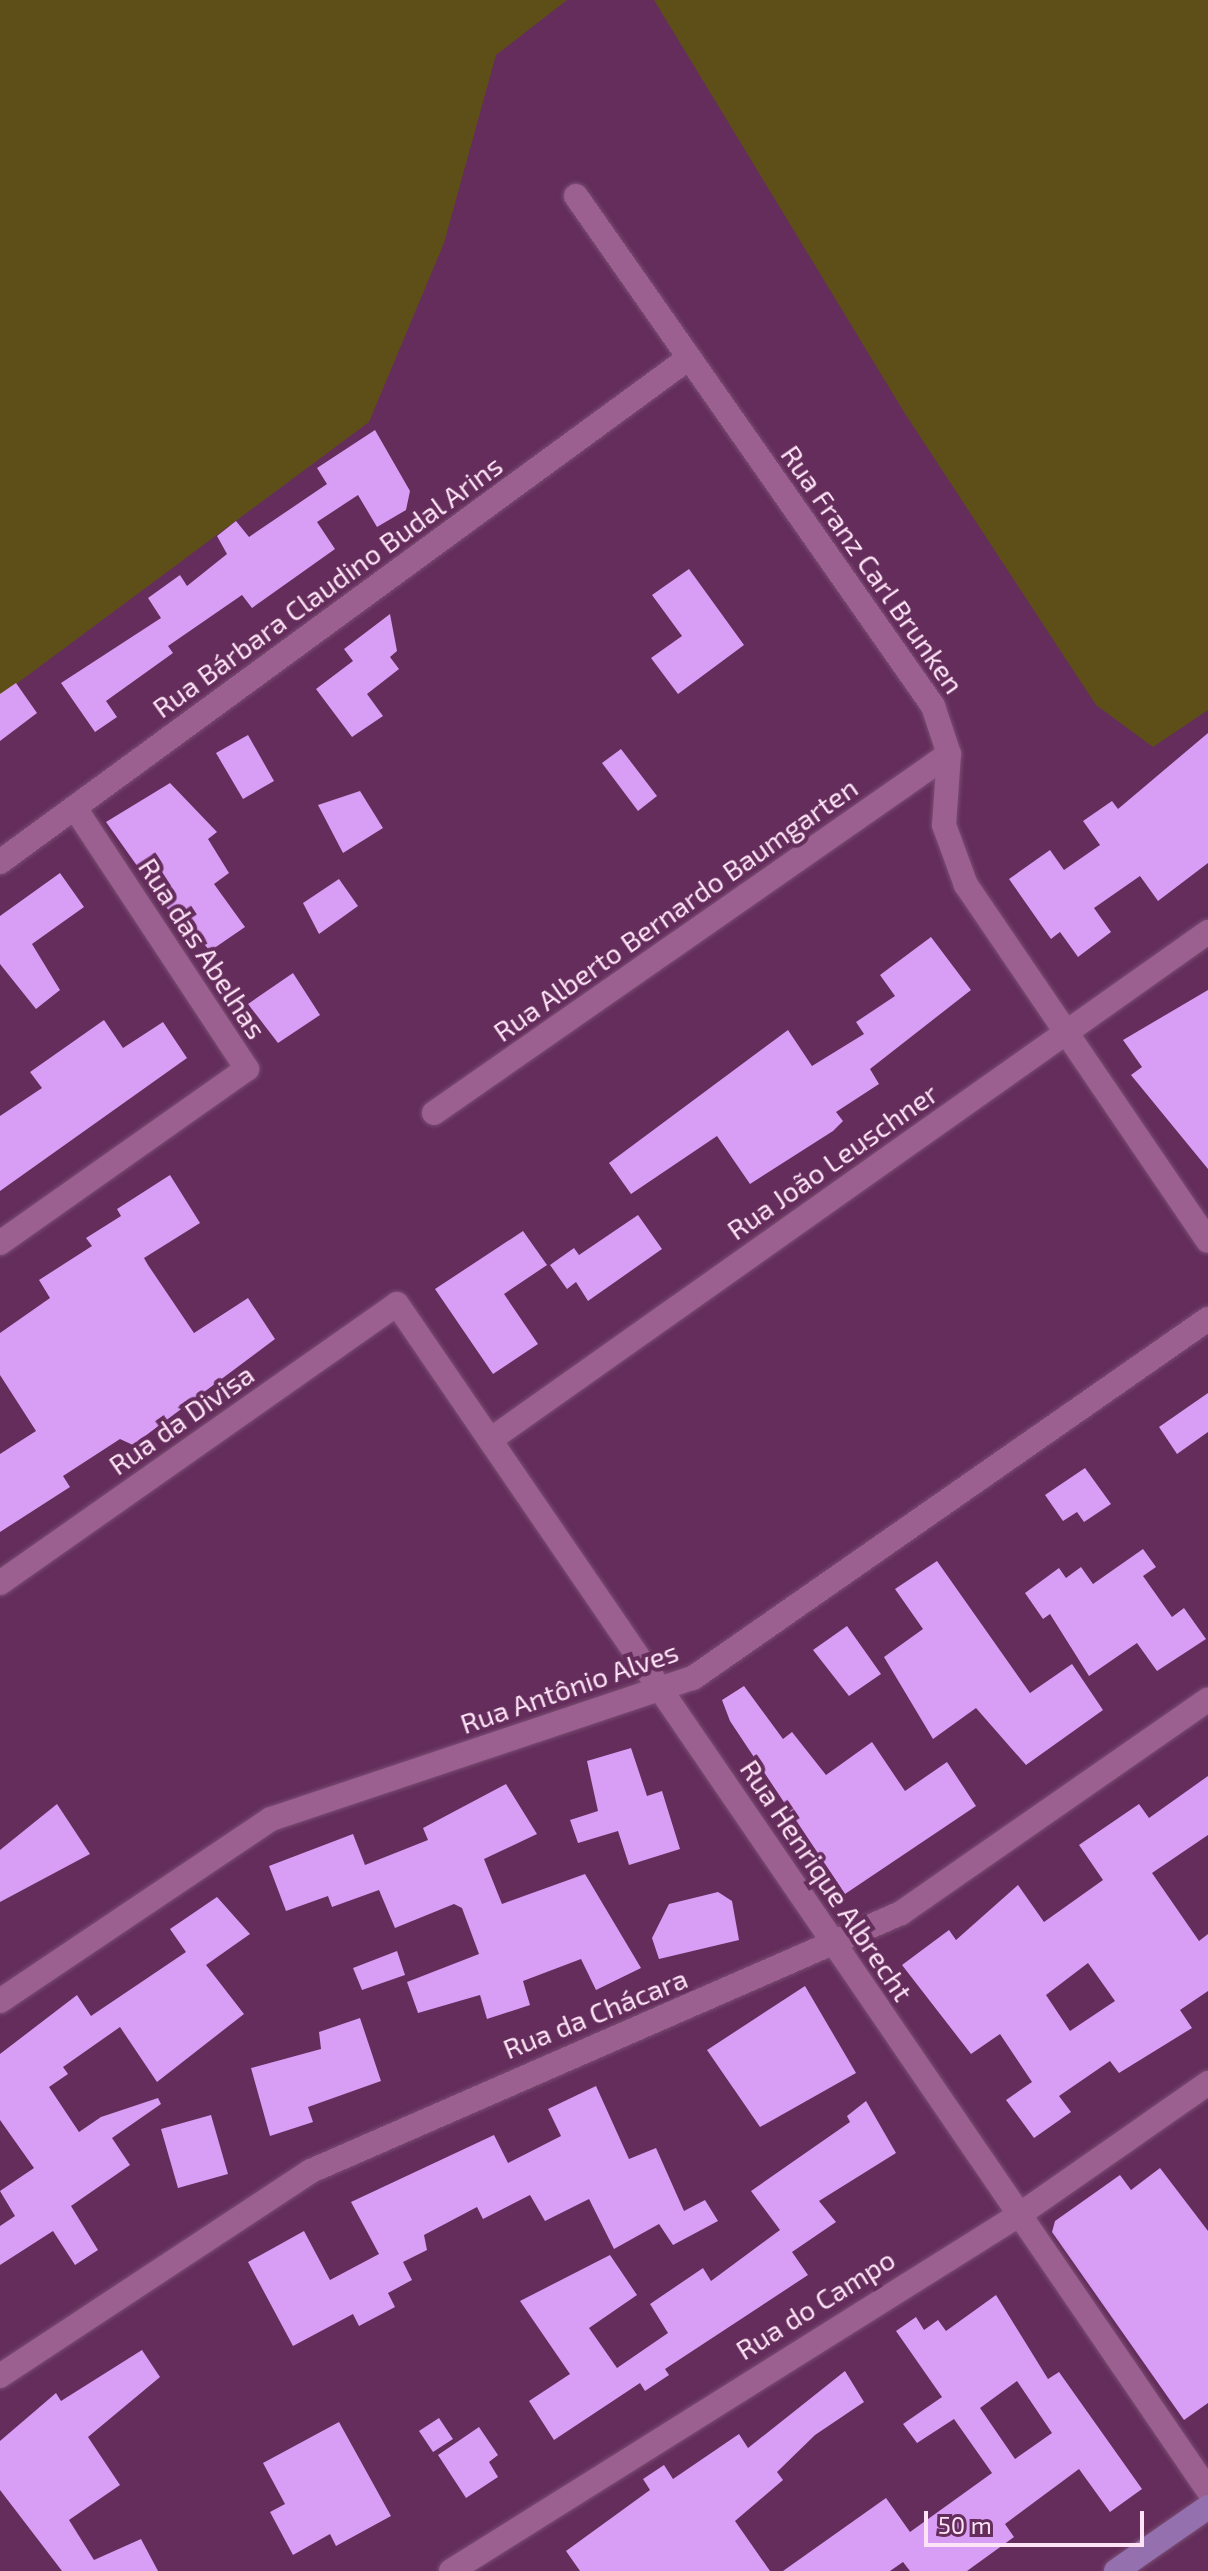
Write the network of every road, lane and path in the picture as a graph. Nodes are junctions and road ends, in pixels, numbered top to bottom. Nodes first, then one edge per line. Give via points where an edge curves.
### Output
1 (576, 196) dead end
2 (689, 358) junction
3 (949, 754) junction
4 (75, 808) junction
5 (0, 862) edge
6 (1208, 932) edge
7 (1065, 1033) junction
8 (434, 1113) dead end
9 (1208, 1241) edge
10 (0, 1243) edge
11 (397, 1304) joint
12 (1208, 1319) edge
13 (490, 1440) junction
14 (0, 1583) edge
15 (662, 1692) junction
16 (1208, 1700) edge
17 (836, 1947) junction
18 (0, 2001) edge
19 (1208, 2083) edge
20 (1019, 2215) junction
21 (0, 2376) edge
22 (1208, 2490) edge
23 (1208, 2507) edge
24 (451, 2571) edge
25 (1116, 2571) edge

1 - 2 street, Rua Franz Carl Brunken
2 - 3 street, Rua Franz Carl Brunken via 933,706
2 - 4 street, Rua Bárbara Claudino Budal Arins
3 - 7 street, Rua Franz Carl Brunken via 943,812 951,855
3 - 8 street, Rua Alberto Bernardo Baumgarten
4 - 5 street, Rua Bárbara Claudino Budal Arins
4 - 10 street, Rua das Abelhas via 247,1069
6 - 7 street, Rua João Leuschner
7 - 9 street, Rua Franz Carl Brunken
7 - 13 street, Rua João Leuschner
11 - 13 street, Rua Henrique Albrecht
11 - 14 street, Rua da Divisa
12 - 15 street, Rua Antônio Alves via 774,1627
13 - 15 street, Rua Henrique Albrecht
15 - 17 street, Rua Henrique Albrecht
15 - 18 street, Rua Antônio Alves via 271,1819
16 - 17 street, Rua da Chácara via 938,1890
17 - 20 street, Rua Henrique Albrecht
17 - 21 street, Rua da Chácara via 479,2092 311,2171
19 - 20 street, Rua do Campo
20 - 22 street, Rua Henrique Albrecht
20 - 24 street, Rua do Campo
23 - 25 main road

